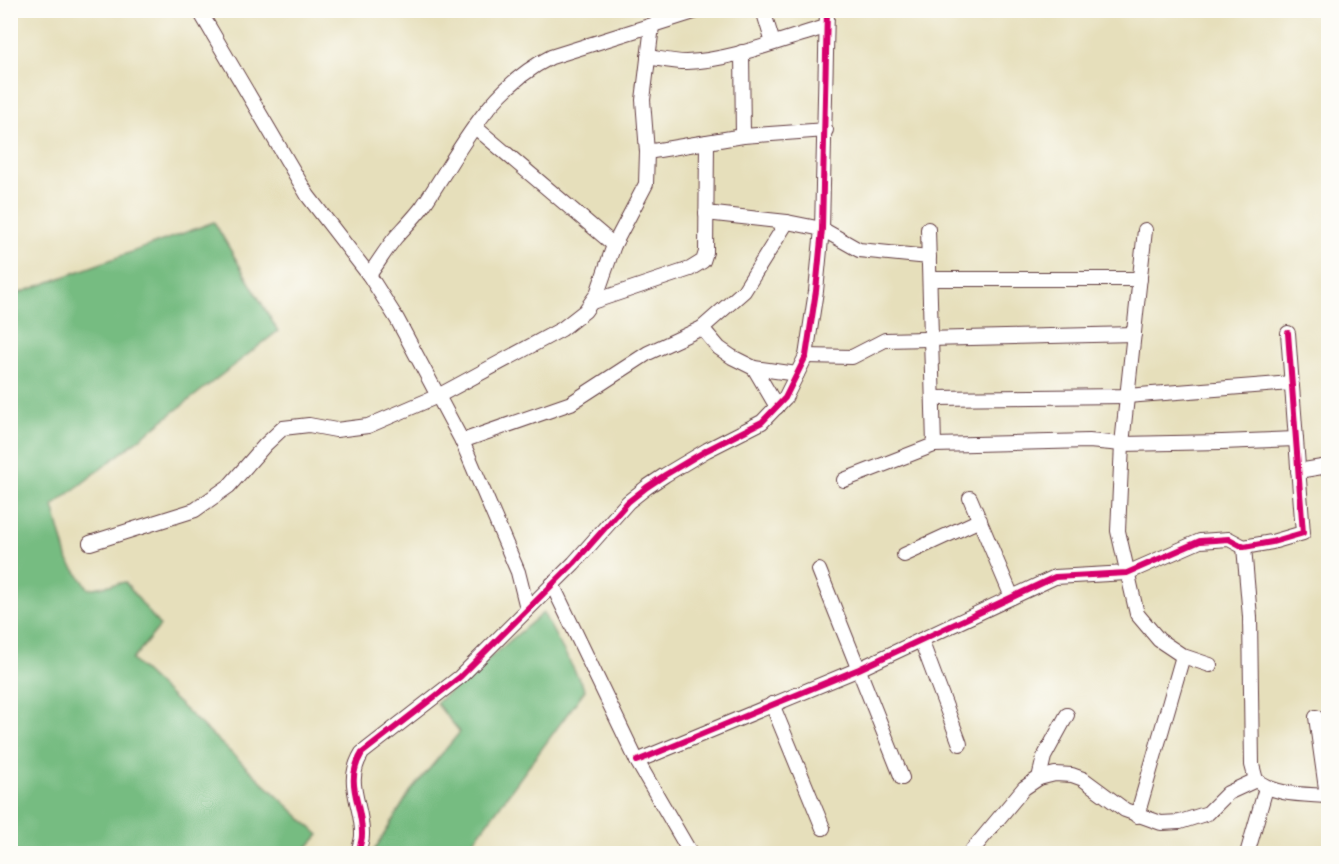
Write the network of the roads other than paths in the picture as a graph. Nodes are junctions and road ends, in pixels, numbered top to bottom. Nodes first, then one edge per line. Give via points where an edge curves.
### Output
1 (199, 10) edge
2 (700, 10) edge
3 (763, 10) edge
4 (827, 10) edge
5 (652, 26) junction
6 (826, 27) junction
7 (773, 43) junction
8 (742, 52) junction
9 (648, 57) junction
10 (475, 127) junction
11 (826, 130) junction
12 (743, 136) junction
13 (707, 142) junction
14 (647, 152) junction
15 (706, 213) junction
16 (788, 222) junction
17 (822, 229) junction
18 (928, 229) dead end
19 (1145, 230) dead end
20 (614, 245) junction
21 (929, 257) junction
22 (369, 275) junction
23 (930, 279) junction
24 (1140, 279) junction
25 (592, 302) junction
26 (702, 328) junction
27 (1288, 333) dead end
28 (1134, 334) junction
29 (932, 338) junction
30 (806, 356) junction
31 (754, 368) junction
32 (797, 374) junction
33 (1291, 382) junction
34 (438, 396) junction
35 (1127, 396) junction
36 (933, 398) junction
37 (777, 407) junction
38 (1296, 439) junction
39 (462, 441) junction
40 (1122, 444) junction
41 (934, 445) junction
42 (1329, 466) edge
43 (1298, 471) junction
44 (844, 480) dead end
45 (970, 498) dead end
46 (980, 520) junction
47 (90, 543) dead end
48 (1244, 547) junction
49 (904, 555) dead end
50 (819, 570) dead end
51 (1127, 573) junction
52 (552, 584) junction
53 (1012, 597) junction
54 (527, 608) junction
55 (921, 640) junction
56 (1183, 656) junction
57 (1210, 665) dead end
58 (859, 669) junction
59 (772, 704) junction
60 (1067, 714) dead end
61 (1316, 717) dead end
62 (960, 744) dead end
63 (636, 761) junction
64 (902, 778) dead end
65 (1039, 778) junction
66 (1261, 784) junction
67 (1328, 796) edge
68 (1137, 816) junction
69 (823, 828) dead end
70 (357, 854) edge
71 (691, 854) edge
72 (969, 854) edge
73 (1247, 854) edge

1 - 22 street via 308,196
2 - 5 street
3 - 7 street
4 - 6 street
5 - 9 street
5 - 10 street via 531,66 497,95
6 - 7 street
6 - 11 street
7 - 8 street
8 - 9 street via 687,62
8 - 12 street
9 - 14 street via 643,100
10 - 20 street
10 - 22 street via 421,208
11 - 12 street
11 - 17 street
12 - 13 street
13 - 14 street
13 - 15 street
14 - 20 street via 646,184
15 - 16 street
15 - 25 street via 703,261
16 - 17 street
16 - 26 street via 744,291
17 - 21 street via 859,250
17 - 30 street
18 - 21 street
19 - 24 street
20 - 25 street
21 - 23 street
22 - 34 street
23 - 24 street
23 - 29 street
24 - 28 street
25 - 34 street via 562,329
26 - 31 street via 719,348
26 - 39 street via 648,353 571,403
27 - 33 street
28 - 29 street
28 - 35 street
29 - 30 street via 885,340 852,357
29 - 36 street
30 - 32 street
31 - 32 street
31 - 37 street
32 - 37 street
33 - 35 street
33 - 38 street
34 - 39 street
34 - 47 street via 368,426 336,430 309,425 283,428 229,486 195,510
35 - 36 street
35 - 40 street
36 - 41 street
37 - 52 street via 762,422 646,487
38 - 40 street
38 - 43 street
39 - 54 street via 518,572
40 - 41 street via 1089,441
40 - 51 street via 1118,531
41 - 44 street
42 - 43 street
43 - 48 street via 1303,533
45 - 46 street
46 - 49 street
46 - 53 street
48 - 51 street via 1229,539 1200,541
48 - 66 street via 1250,617 1252,765
50 - 58 street
51 - 53 street via 1055,577
51 - 56 street via 1137,614 1159,640
52 - 54 street
52 - 63 street
53 - 55 street
54 - 70 street via 460,677 362,753 355,764 352,786 362,824 363,838
55 - 58 street
55 - 62 street
56 - 57 street
56 - 68 street
58 - 59 street
58 - 64 street
59 - 63 street
59 - 69 street
60 - 65 street via 1044,757
61 - 67 street
63 - 71 street
65 - 68 street via 1055,774 1083,779
65 - 72 street via 1024,788
66 - 67 street via 1288,793
66 - 68 street via 1228,793 1208,813 1180,822 1161,823
66 - 73 street

